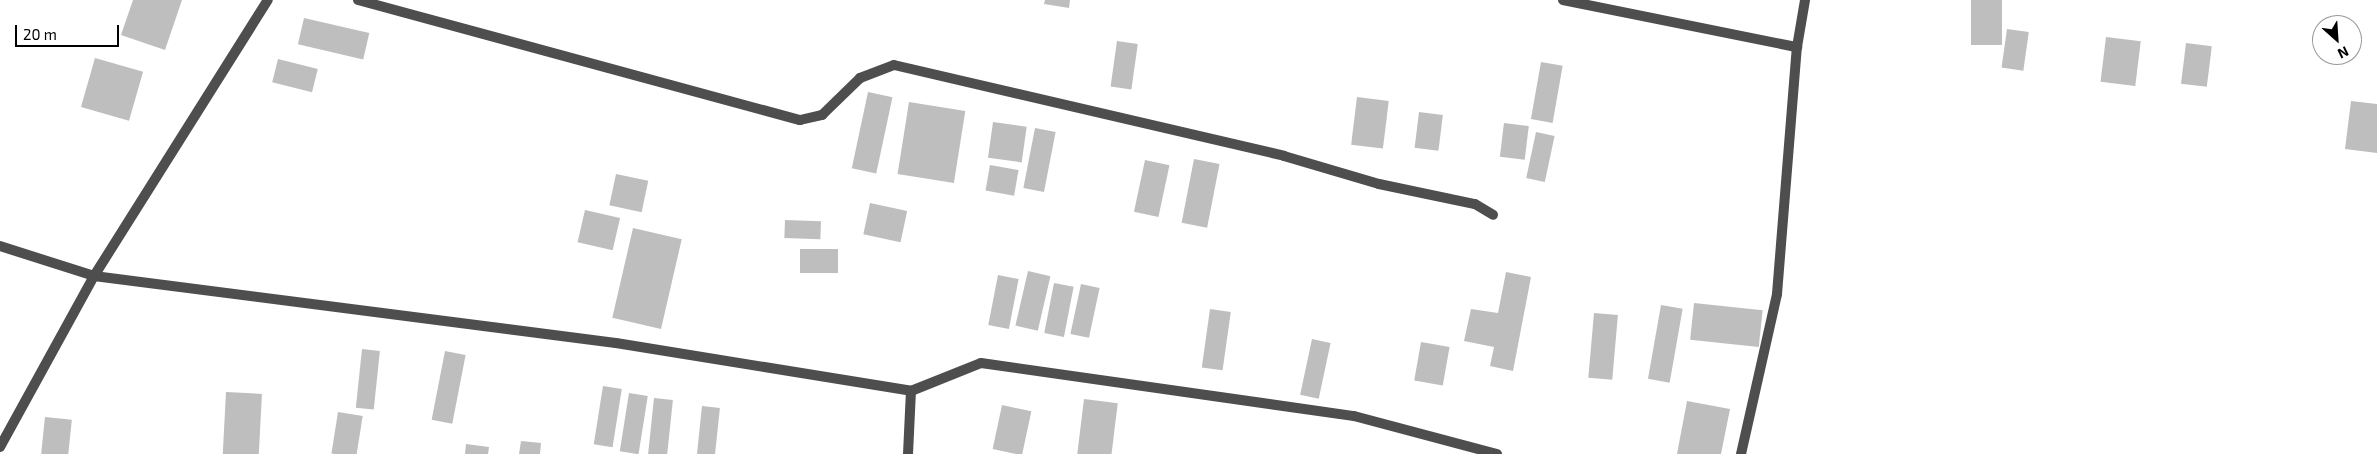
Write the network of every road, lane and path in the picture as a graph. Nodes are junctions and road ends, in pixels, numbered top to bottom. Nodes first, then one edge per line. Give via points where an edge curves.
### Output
1 (268, 0) edge
2 (358, 0) edge
3 (1563, 0) edge
4 (1805, 0) edge
5 (1798, 47) junction
6 (1493, 215) dead end
7 (0, 246) edge
8 (94, 276) junction
9 (911, 391) junction
10 (0, 447) edge
11 (908, 454) edge
12 (1497, 454) edge
13 (1741, 454) edge

1 - 8 street
2 - 6 street via 800,120 822,115 860,78 894,65 1284,156 1379,184 1475,204
3 - 5 street
4 - 5 street
5 - 13 street via 1777,294
7 - 8 street
8 - 9 street via 616,343
8 - 10 street
9 - 11 street
9 - 12 street via 981,364 1354,416

